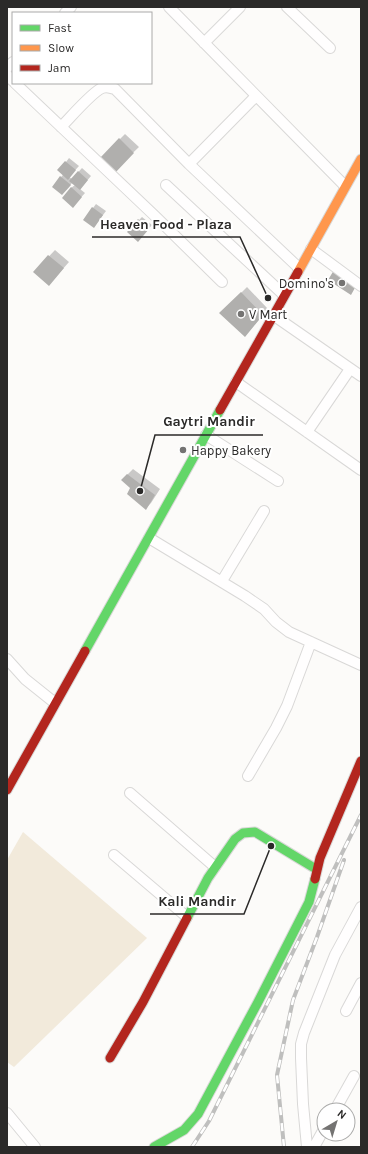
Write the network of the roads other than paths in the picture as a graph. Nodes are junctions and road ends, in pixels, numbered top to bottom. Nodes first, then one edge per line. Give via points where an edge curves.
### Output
1 (169, 7) edge
2 (240, 7) edge
3 (287, 7) edge
4 (204, 43) junction
5 (330, 48) dead end
6 (16, 84) edge
7 (256, 96) junction
8 (61, 127) junction
9 (361, 159) edge
10 (189, 164) junction
11 (166, 185) dead end
12 (345, 186) junction
13 (311, 249) junction
14 (299, 268) junction
15 (222, 282) dead end
16 (361, 286) edge
17 (284, 295) junction
18 (273, 315) junction
19 (350, 369) junction
20 (361, 376) edge
21 (236, 382) junction
22 (307, 432) junction
23 (206, 435) junction
24 (361, 470) edge
25 (278, 482) dead end
26 (264, 511) dead end
27 (149, 538) junction
28 (222, 581) junction
29 (311, 642) junction
30 (7, 659) edge
31 (361, 665) edge
32 (55, 703) junction
33 (361, 761) edge
34 (248, 776) dead end
35 (7, 790) edge
36 (130, 793) dead end
37 (114, 855) dead end
38 (215, 867) junction
39 (316, 869) junction
40 (361, 906) edge
41 (187, 917) junction
42 (357, 923) edge
43 (361, 983) edge
44 (346, 1011) dead end
45 (110, 1058) dead end
46 (354, 1076) dead end
47 (339, 1102) edge
48 (7, 1113) edge
49 (34, 1147) edge
50 (154, 1147) edge
51 (307, 1147) edge

1 - 4 street
2 - 4 street
3 - 5 street
4 - 7 street
6 - 8 street
7 - 10 street
7 - 12 street
8 - 10 street via 94,94 107,87 114,90
8 - 15 street
9 - 12 street
10 - 14 street
11 - 17 street
12 - 13 street
13 - 14 street
13 - 16 street
14 - 17 street
17 - 18 street
18 - 19 street
18 - 21 street
19 - 20 street
19 - 22 street
21 - 22 street
21 - 23 street
22 - 24 street
23 - 25 street
23 - 27 street
26 - 28 street
27 - 28 street
27 - 32 street
28 - 29 street via 264,609 282,627
29 - 31 street
29 - 34 street via 284,712
30 - 32 street via 25,679
32 - 35 street
33 - 39 street
36 - 38 street
37 - 41 street
38 - 39 street via 235,839 243,833 255,832
38 - 41 street
39 - 50 street via 314,889 309,902 198,1114 184,1130
40 - 42 street
41 - 45 street via 144,1002
42 - 51 street via 336,955 301,1044
43 - 44 street
46 - 47 street
48 - 49 street

